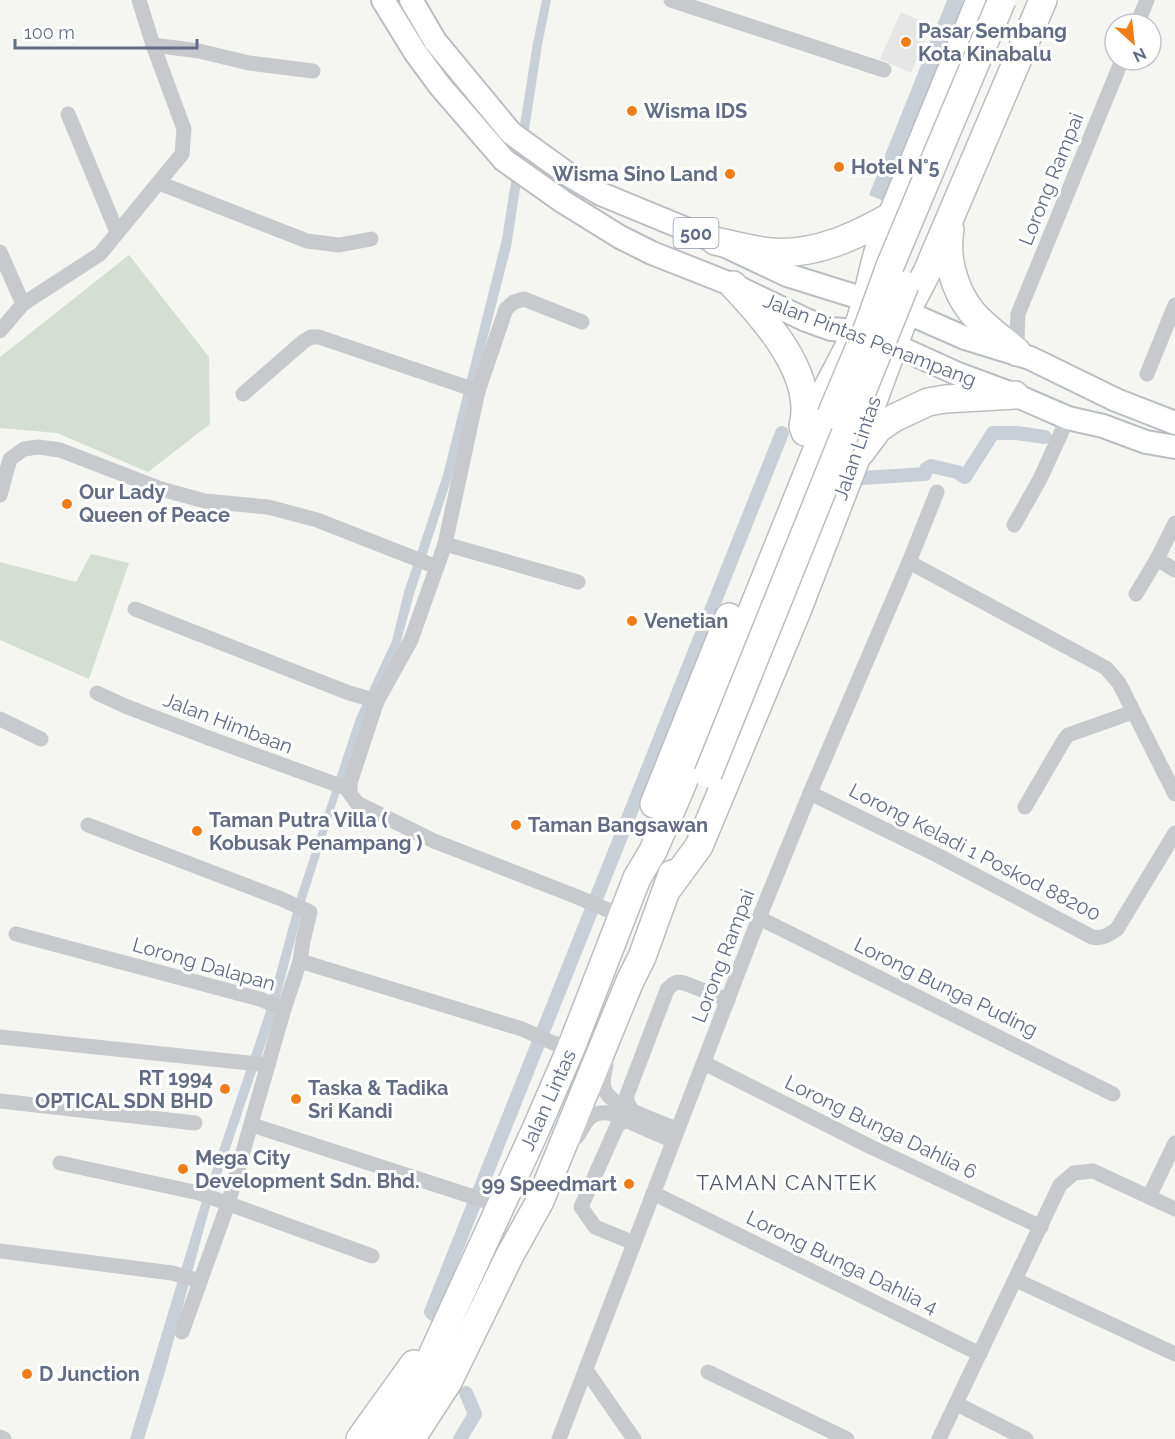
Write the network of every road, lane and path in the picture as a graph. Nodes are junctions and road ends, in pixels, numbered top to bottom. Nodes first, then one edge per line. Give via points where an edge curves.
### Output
1 (140, 0) edge
2 (383, 0) edge
3 (411, 0) edge
4 (671, 0) edge
5 (980, 0) edge
6 (1002, 0) edge
7 (1023, 0) edge
8 (1043, 0) edge
9 (153, 45) junction
10 (884, 70) dead end
11 (313, 71) dead end
12 (1117, 72) edge
13 (68, 114) dead end
14 (159, 183) junction
15 (961, 194) junction
16 (888, 226) junction
17 (117, 232) junction
18 (371, 239) dead end
19 (715, 241) junction
20 (0, 252) edge
21 (787, 275) junction
22 (916, 278) junction
23 (733, 285) junction
24 (867, 300) junction
25 (23, 304) junction
26 (1175, 305) edge
27 (775, 306) junction
28 (971, 311) junction
29 (906, 312) junction
30 (1018, 314) junction
31 (582, 322) dead end
32 (1171, 329) edge
33 (0, 332) edge
34 (876, 335) junction
35 (1023, 355) junction
36 (1147, 374) dead end
37 (472, 389) junction
38 (243, 394) dead end
39 (1015, 395) junction
40 (827, 404) junction
41 (869, 412) junction
42 (1068, 418) junction
43 (1175, 423) edge
44 (799, 445) junction
45 (1175, 447) edge
46 (857, 456) junction
47 (3, 469) edge
48 (937, 492) dead end
49 (0, 495) edge
50 (1175, 524) edge
51 (1014, 525) dead end
52 (445, 544) junction
53 (1157, 559) junction
54 (909, 562) junction
55 (432, 564) junction
56 (1175, 570) edge
57 (578, 582) dead end
58 (1136, 594) dead end
59 (135, 609) dead end
60 (97, 693) dead end
61 (378, 701) junction
62 (1133, 712) junction
63 (0, 719) edge
64 (41, 739) dead end
65 (348, 790) junction
66 (810, 793) junction
67 (1175, 794) edge
68 (1025, 807) dead end
69 (88, 825) dead end
70 (1175, 833) edge
71 (637, 878) junction
72 (666, 891) junction
73 (613, 913) junction
74 (759, 918) junction
75 (15, 934) dead end
76 (300, 961) junction
77 (630, 981) junction
78 (728, 1000) junction
79 (284, 1009) junction
80 (0, 1037) edge
81 (562, 1045) junction
82 (704, 1063) junction
83 (264, 1065) junction
84 (1113, 1094) dead end
85 (0, 1101) edge
86 (628, 1115) junction
87 (195, 1123) dead end
88 (252, 1125) junction
89 (675, 1135) junction
90 (1175, 1143) edge
91 (60, 1163) dead end
92 (553, 1172) junction
93 (653, 1193) junction
94 (1149, 1197) junction
95 (221, 1202) junction
96 (495, 1203) junction
97 (1175, 1209) edge
98 (1041, 1227) junction
99 (634, 1243) junction
100 (0, 1251) edge
101 (372, 1256) dead end
102 (196, 1280) junction
103 (1016, 1280) junction
104 (452, 1312) junction
105 (183, 1332) dead end
106 (980, 1354) junction
107 (1175, 1354) edge
108 (586, 1370) junction
109 (708, 1372) dead end
110 (456, 1376) junction
111 (957, 1404) junction
112 (360, 1439) edge
113 (386, 1439) edge
114 (411, 1439) edge
115 (424, 1439) edge
116 (559, 1439) edge
117 (634, 1439) edge
118 (847, 1439) edge
119 (939, 1439) edge
120 (1026, 1439) edge

1 - 9 street
2 - 23 main road, Jalan Pintas Penampang / 500 via 440,86 504,160 620,237
3 - 19 main road, Jalan Pintas Penampang / 500 via 435,41 511,133 601,194
4 - 10 street
5 - 16 highway, Jalan Lintas
6 - 34 highway, Jalan Lintas, bridge via 890,266
7 - 22 highway, Jalan Lintas
8 - 15 highway, Jalan Lintas
9 - 11 street
9 - 14 street via 184,129 182,154
12 - 30 street, Lorong Rampai
13 - 17 street
14 - 17 street
14 - 18 street via 307,241 339,245
15 - 22 highway, Jalan Lintas
15 - 28 highway via 949,236 950,265
16 - 19 highway via 806,249 772,252
16 - 22 highway via 880,273 883,280 897,289 910,285
16 - 24 highway, Jalan Lintas via 876,255
17 - 25 street via 100,254
19 - 21 main road, Jalan Pintas Penampang / 500
20 - 25 street
21 - 24 main road, Jalan Pintas Penampang / 500
21 - 27 main road via 784,292
22 - 29 highway, Jalan Lintas
22 - 34 highway, bridge
23 - 27 main road, Jalan Pintas Penampang / 500
23 - 44 highway via 762,318 796,371 805,399
24 - 29 main road, Jalan Pintas Penampang / 500
24 - 34 highway, Jalan Lintas
25 - 33 street
26 - 32 street
27 - 34 main road, Jalan Pintas Penampang / 500 via 831,329
28 - 30 street via 992,323
28 - 35 highway
29 - 34 highway, Jalan Lintas
29 - 35 main road, Jalan Pintas Penampang / 500 via 965,338
30 - 35 street via 1017,342
31 - 37 street via 524,299 514,302 506,309
32 - 36 street
34 - 39 main road, Jalan Pintas Penampang / 500 via 958,374
34 - 40 highway, bridge
34 - 41 highway, Jalan Lintas
34 - 72 highway, Jalan Lintas, bridge
35 - 43 main road, Jalan Pintas Penampang / 500 via 1116,400
37 - 38 street via 311,337
37 - 52 street
39 - 42 main road, Jalan Pintas Penampang / 500
39 - 46 highway via 928,402 878,429
40 - 41 highway via 836,374 852,366 866,376
40 - 44 highway, Jalan Lintas
40 - 71 highway, Jalan Lintas via 679,792
41 - 46 highway, Jalan Lintas
42 - 45 main road, Jalan Pintas Penampang / 500
42 - 51 street via 1041,479
44 - 71 highway, Jalan Lintas via 647,822 637,856
46 - 72 highway, Jalan Lintas via 699,846
47 - 49 street
47 - 55 street via 24,449 60,450 149,486 205,501 268,507 317,520
48 - 54 street, Lorong Rampai
50 - 53 street
52 - 55 street
52 - 57 street
53 - 56 street
53 - 58 street
54 - 62 street via 1107,668
54 - 66 street, Lorong Rampai
55 - 61 street via 411,640
59 - 61 street
60 - 65 street, Jalan Himbaan
61 - 65 street
62 - 67 street
62 - 68 street via 1068,735
63 - 64 street
65 - 73 street via 357,803 434,841
66 - 70 street, Lorong Keladi 1 Poskod 88200 via 1099,938 1117,929
66 - 74 street, Lorong Rampai
69 - 76 street via 310,912
71 - 73 highway, Jalan Lintas
72 - 77 highway, Jalan Lintas
73 - 81 highway, Jalan Lintas
74 - 78 street, Lorong Rampai
74 - 84 street, Lorong Bunga Puding
75 - 79 street, Lorong Dalapan via 260,999
76 - 79 street, Lorong Dalapan
76 - 81 street, Lorong Dalapan via 522,1029
77 - 86 street via 603,1079 607,1096
77 - 92 highway, Jalan Lintas
78 - 82 street, Lorong Rampai
78 - 86 street via 684,983 677,982 667,990 627,1095
79 - 83 street
80 - 83 street
81 - 96 highway, Jalan Lintas
82 - 89 street, Lorong Rampai
82 - 98 street, Lorong Bunga Dahlia 6
83 - 88 street
85 - 87 street
86 - 89 street
86 - 92 street via 593,1114
86 - 99 street via 617,1126 581,1207 595,1227
88 - 95 street
88 - 96 street
89 - 93 street, Lorong Rampai
90 - 94 street
91 - 95 street via 199,1192
92 - 110 highway, Jalan Lintas via 508,1284
93 - 99 street, Lorong Rampai
93 - 106 street, Lorong Bunga Dahlia 4
94 - 97 street
94 - 98 street via 1093,1171 1074,1173 1060,1185
95 - 101 street
95 - 102 street
96 - 104 highway, Jalan Lintas
98 - 103 street
99 - 108 street, Lorong Rampai
100 - 102 street via 172,1273
102 - 105 street
103 - 106 street
103 - 107 street
104 - 112 highway, Jalan Lintas
104 - 113 highway, Jalan Lintas via 405,1411
106 - 111 street
108 - 116 street, Lorong Rampai
108 - 117 street
109 - 118 street
110 - 114 highway, Jalan Lintas
110 - 115 highway, Jalan Lintas
111 - 119 street
111 - 120 street

